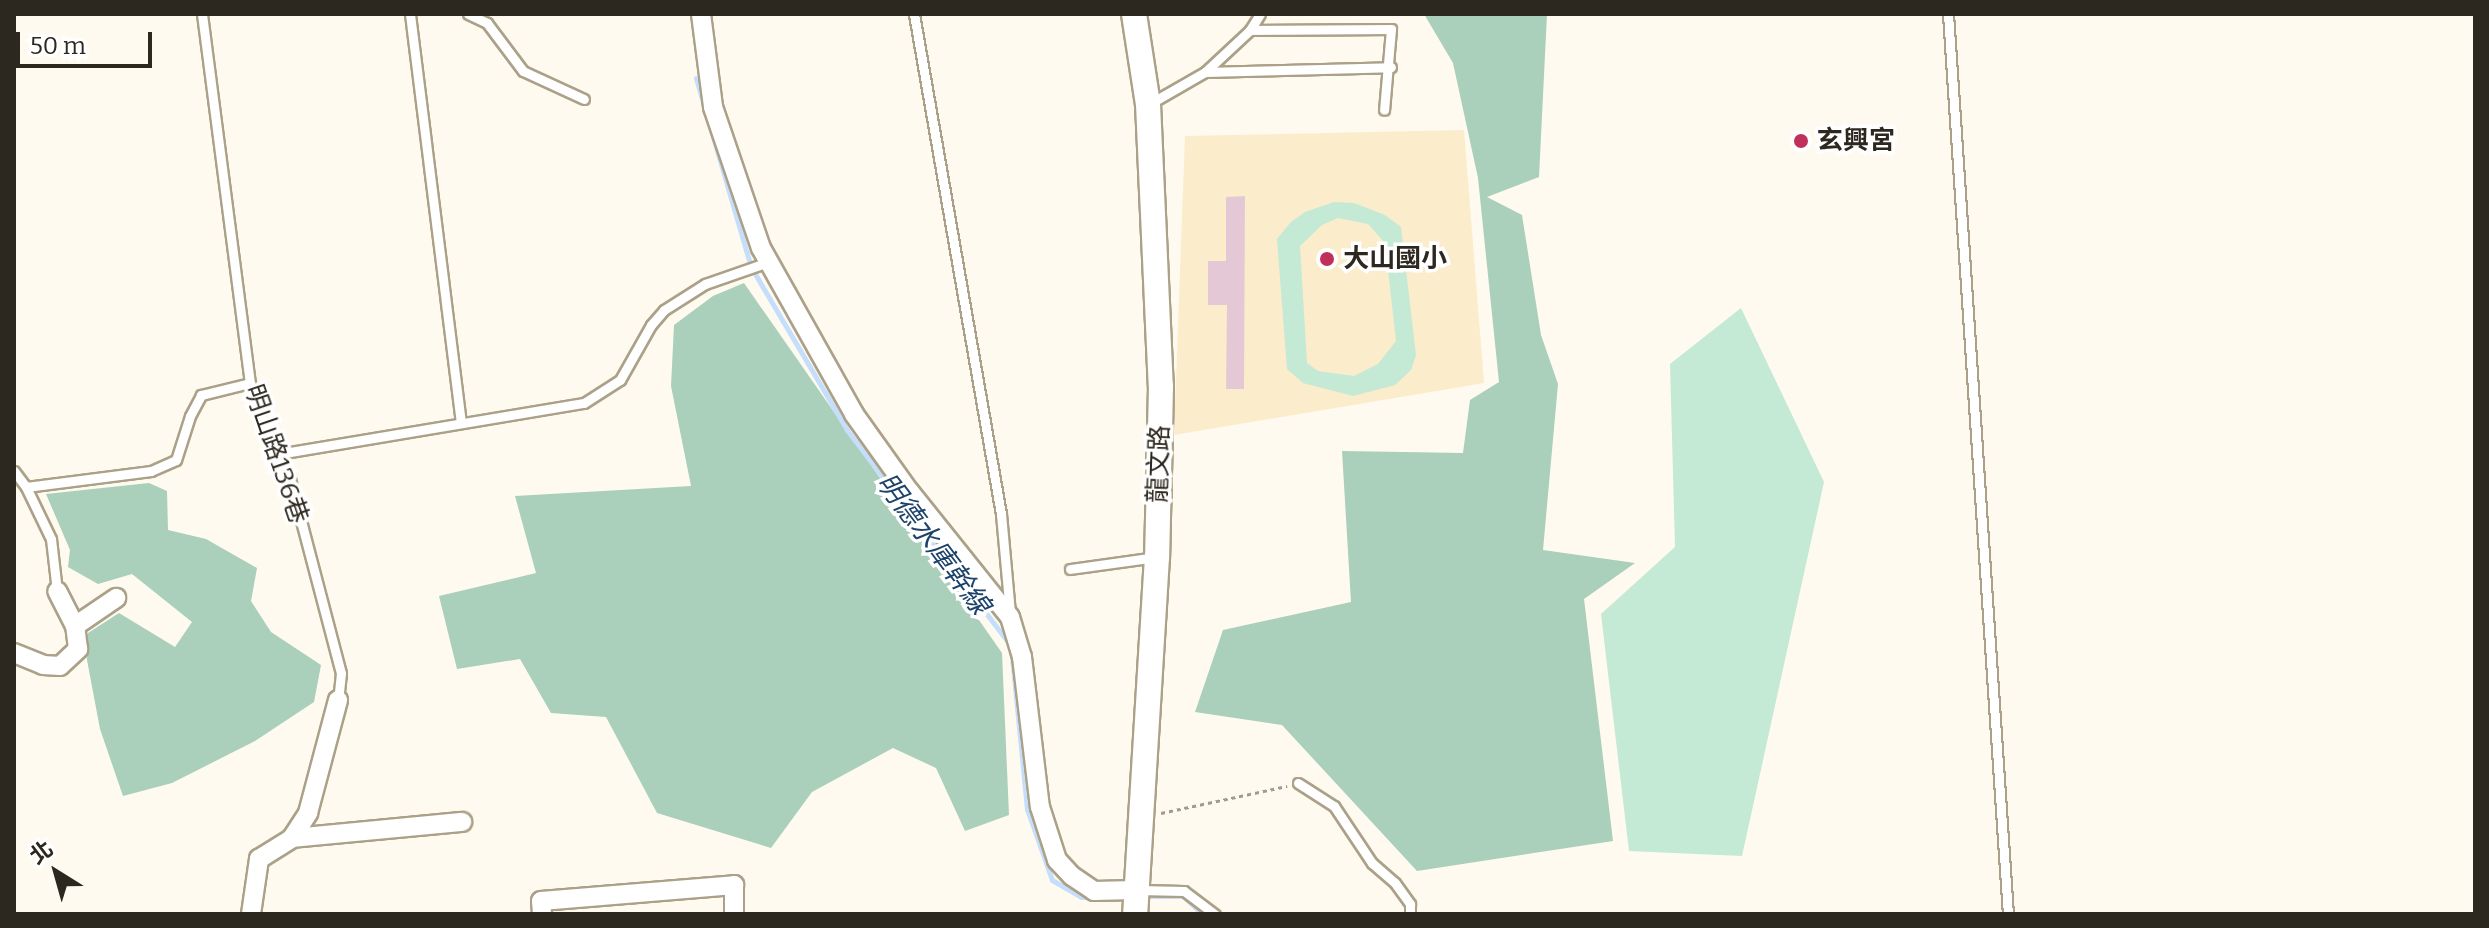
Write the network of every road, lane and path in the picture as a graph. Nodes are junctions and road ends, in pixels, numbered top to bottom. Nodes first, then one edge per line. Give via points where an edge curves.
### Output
1 (202, 14) edge
2 (410, 14) edge
3 (468, 14) edge
4 (701, 14) edge
5 (914, 14) edge
6 (1134, 14) edge
7 (1260, 14) edge
8 (1948, 14) edge
9 (1250, 30) junction
10 (1391, 67) junction
11 (1205, 72) junction
12 (584, 99) dead end
13 (1148, 104) junction
14 (1384, 110) dead end
15 (764, 263) junction
16 (250, 383) junction
17 (461, 423) junction
18 (278, 454) junction
19 (14, 471) edge
20 (26, 487) junction
21 (1157, 557) junction
22 (1070, 569) dead end
23 (57, 591) joint
24 (116, 598) dead end
25 (1010, 617) junction
26 (75, 626) junction
27 (14, 653) edge
28 (338, 700) joint
29 (1298, 783) joint
30 (1138, 819) junction
31 (462, 822) dead end
32 (292, 838) junction
33 (1135, 900) edge
34 (542, 908) edge
35 (251, 914) edge
36 (734, 914) edge
37 (1215, 914) edge
38 (1410, 914) edge
39 (2008, 914) edge

1 - 16 lane, 明山路136巷
2 - 17 lane
3 - 12 lane via 487,23 523,71
4 - 15 street via 713,107
5 - 25 lane via 1001,514
6 - 13 street, 龍文路
7 - 9 lane
8 - 39 lane
9 - 10 lane via 1391,29
9 - 11 lane
10 - 11 lane
10 - 14 lane
11 - 13 lane
13 - 21 street, 龍文路 via 1161,386
15 - 17 lane via 705,284 664,310 620,380 603,394 574,406
15 - 25 street via 854,414
16 - 18 lane, 明山路136巷
16 - 20 lane via 201,395 176,460 151,471
17 - 18 lane
18 - 28 lane, 明山路136巷 via 289,475 333,639 341,673
19 - 20 lane
20 - 23 lane via 51,539
21 - 22 lane
21 - 30 street, 龍文路
23 - 26 street
24 - 26 street
25 - 33 street via 1022,657 1040,807 1057,860 1094,891
26 - 27 street via 78,649 60,666
28 - 32 street, 明山路136巷 via 308,813
29 - 30 path
29 - 38 lane via 1334,806 1372,863 1410,904
30 - 33 street, 龍文路
31 - 32 street
32 - 35 street, 明山路136巷 via 259,859
33 - 37 lane via 1184,891
34 - 36 street via 734,885

